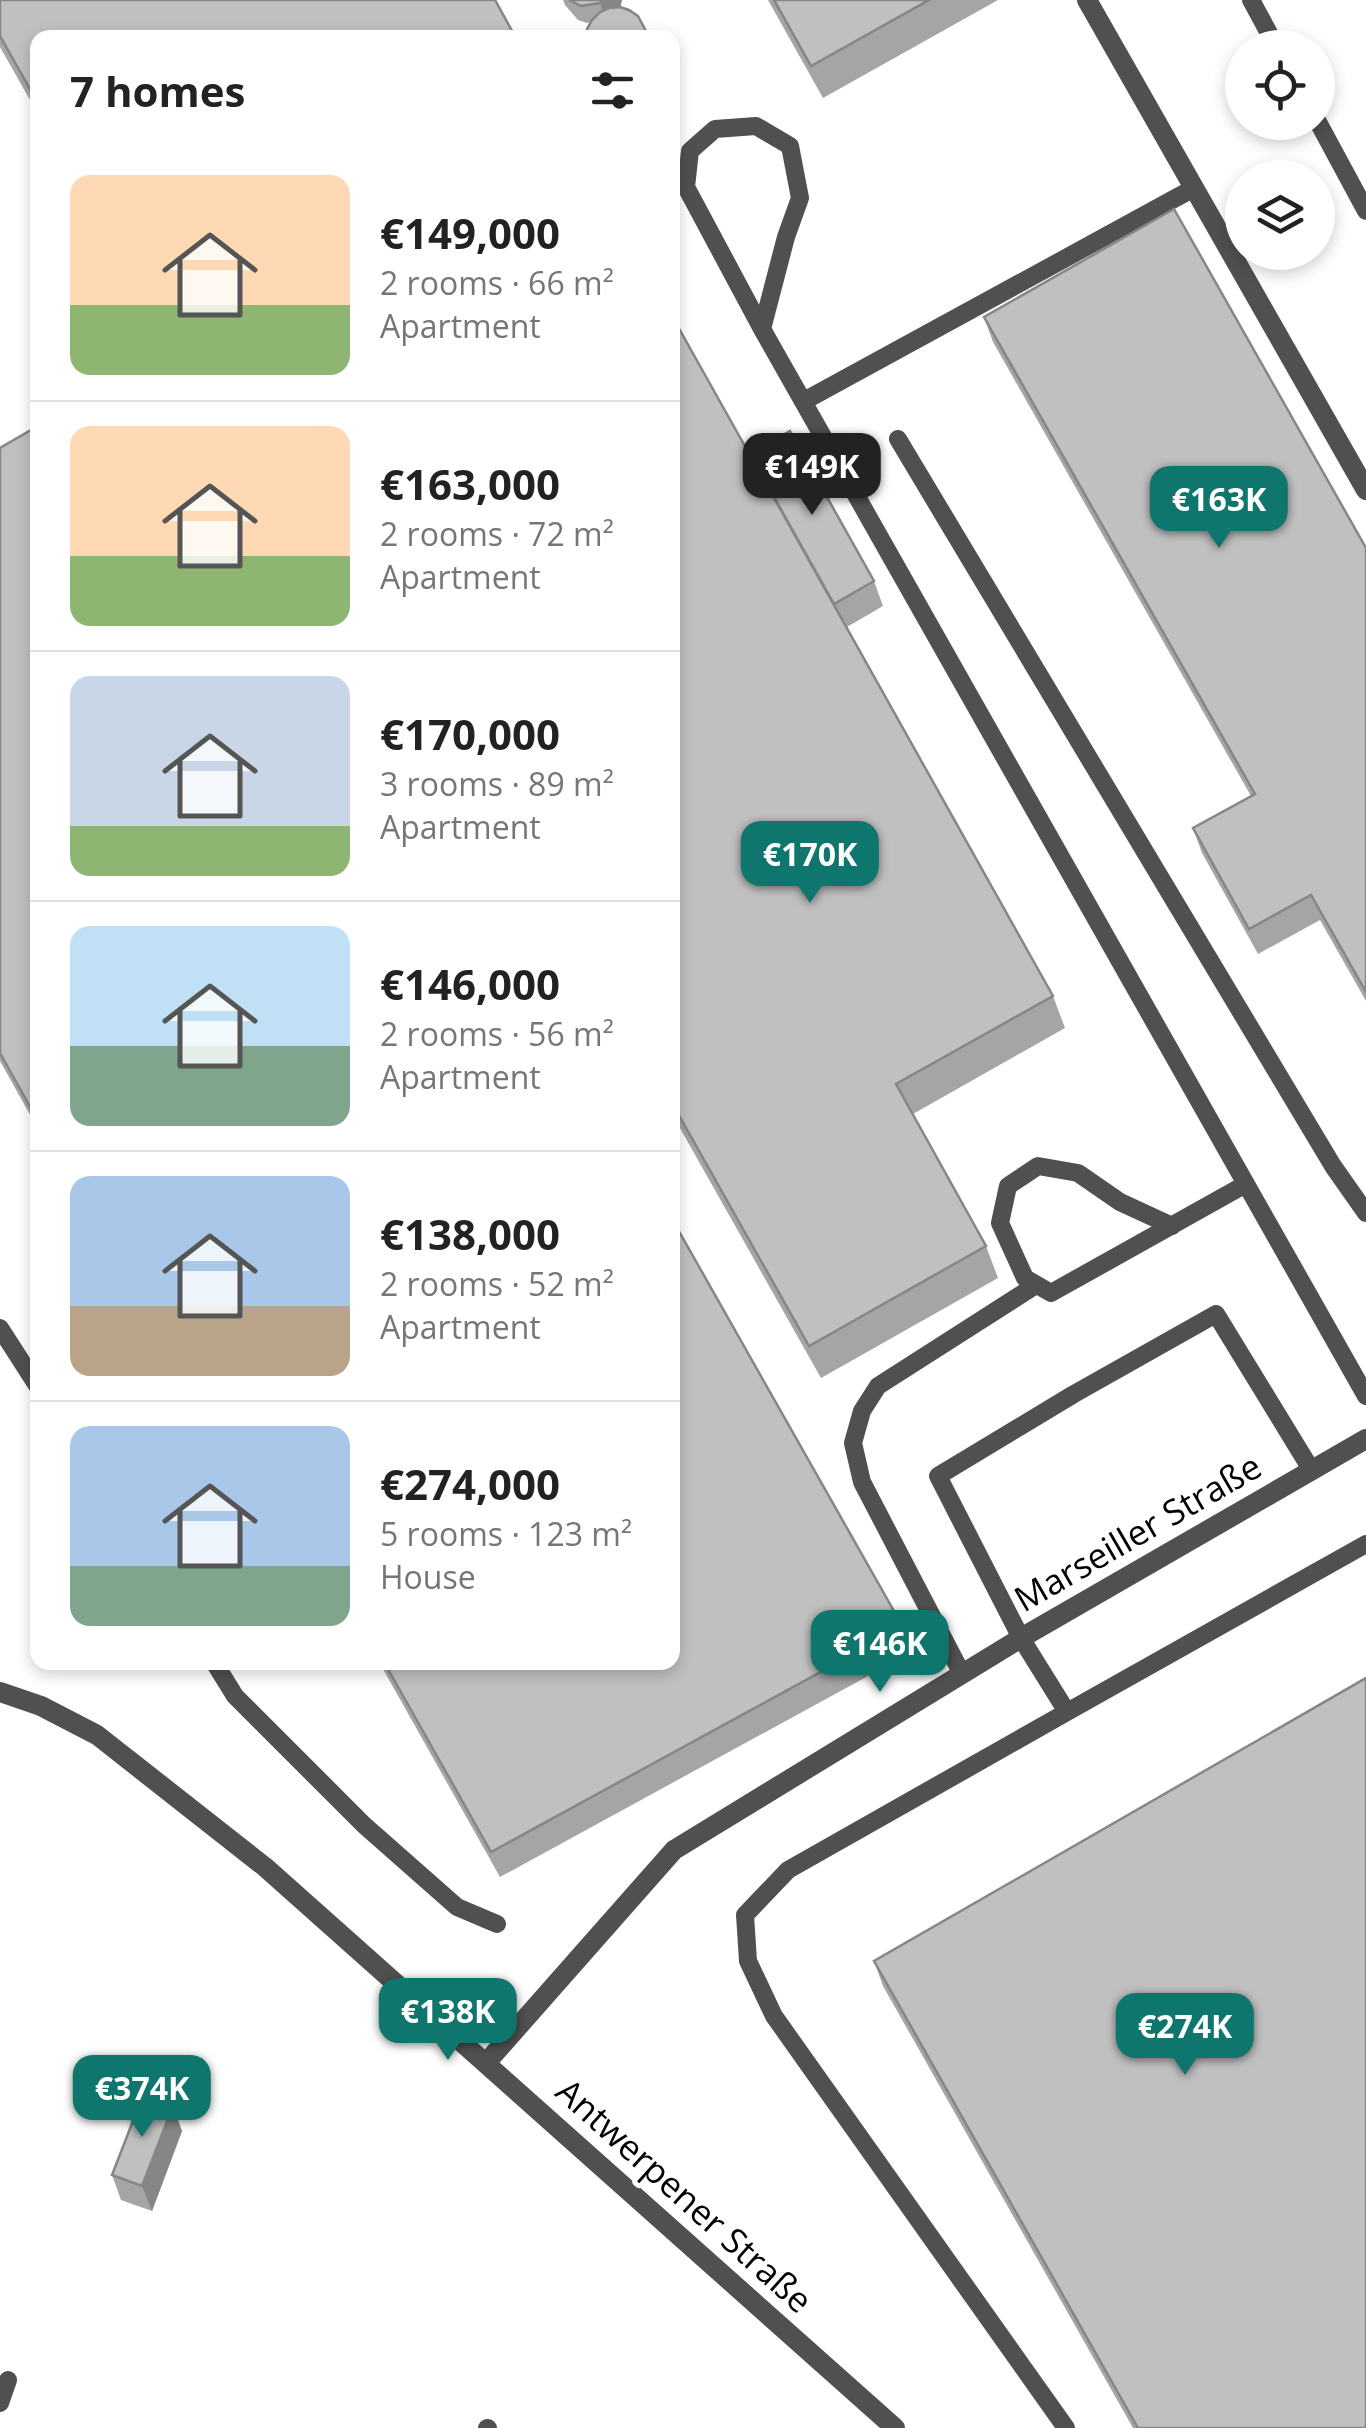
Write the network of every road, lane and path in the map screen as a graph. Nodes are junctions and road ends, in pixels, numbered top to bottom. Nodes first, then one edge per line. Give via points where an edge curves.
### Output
1 (1087, 0) edge
2 (1251, 0) edge
3 (1267, 30) edge
4 (1328, 140) edge
5 (1194, 188) junction
6 (1366, 210) edge
7 (762, 329) junction
8 (804, 401) junction
9 (898, 439) dead end
10 (1366, 490) edge
11 (1246, 1184) junction
12 (1366, 1213) edge
13 (1172, 1226) junction
14 (1036, 1285) junction
15 (0, 1328) edge
16 (30, 1375) edge
17 (1366, 1396) edge
18 (1366, 1439) edge
19 (1312, 1471) junction
20 (1366, 1544) edge
21 (1022, 1638) junction
22 (219, 1670) edge
23 (962, 1674) junction
24 (0, 1692) edge
25 (1067, 1712) junction
26 (497, 1924) dead end
27 (486, 2063) junction
28 (8, 2380) dead end
29 (0, 2403) edge
30 (895, 2428) edge
31 (1066, 2428) edge

1 - 5 street
2 - 3 lane
4 - 6 lane
5 - 8 lane
5 - 10 street
7 - 7 lane via 686,187 690,151 716,128 756,126 790,146 800,198
7 - 8 lane
8 - 11 lane
9 - 12 lane
11 - 13 lane
11 - 17 lane
13 - 14 lane via 1051,1293
13 - 14 lane via 1078,1173 1038,1166 1008,1186 1000,1223 1025,1278
14 - 23 lane via 878,1386 853,1444 862,1482
15 - 16 lane
18 - 19 street, Marseiller Straße
19 - 21 street, Marseiller Straße
19 - 21 lane via 1216,1314 1074,1394 938,1476
20 - 25 lane
21 - 23 street, Marseiller Straße
21 - 25 lane
22 - 26 lane via 236,1696 364,1826 457,1908
23 - 27 street, Marseiller Straße via 674,1850
24 - 27 street, Antwerpener Straße via 97,1735 265,1867
25 - 31 lane via 788,1870 745,1915 748,1961 774,2016
27 - 30 street, Antwerpener Straße
28 - 29 lane

